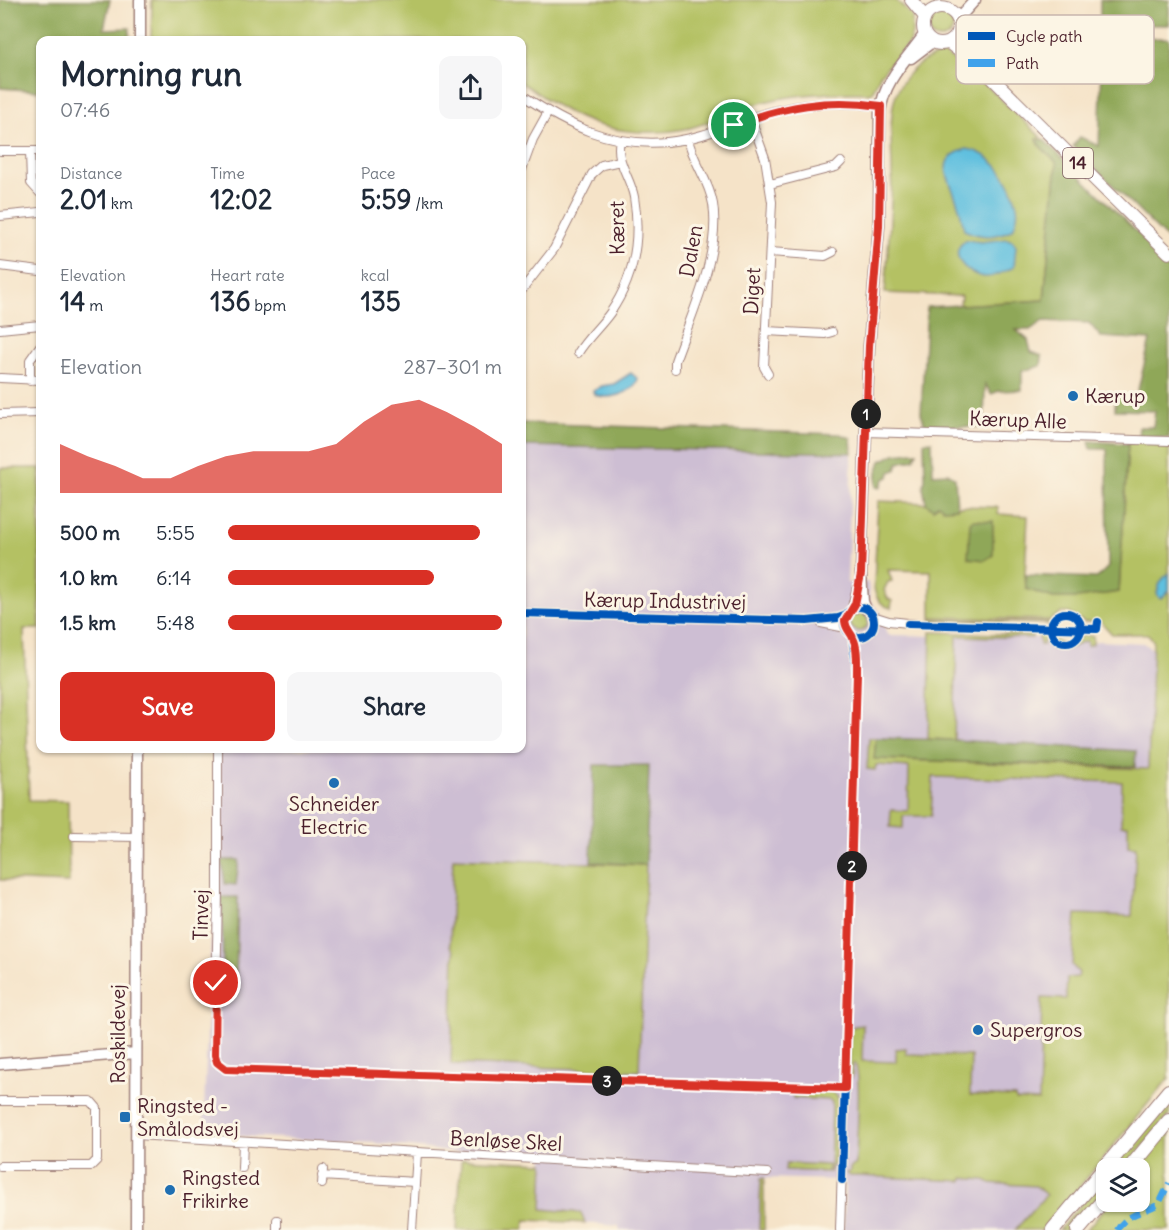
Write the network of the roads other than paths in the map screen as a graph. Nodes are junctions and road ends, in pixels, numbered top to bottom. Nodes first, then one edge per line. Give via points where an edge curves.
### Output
1 (140, 0) edge
2 (911, 0) edge
3 (918, 0) edge
4 (967, 0) edge
5 (975, 0) edge
6 (929, 14) junction
7 (957, 15) edge
8 (957, 15) edge
9 (956, 16) edge
10 (956, 33) edge
11 (140, 36) edge
12 (928, 38) junction
13 (953, 39) junction
14 (956, 42) edge
15 (999, 84) edge
16 (526, 98) edge
17 (881, 106) junction
18 (548, 112) junction
19 (751, 118) junction
20 (688, 139) junction
21 (621, 140) junction
22 (0, 151) edge
23 (30, 151) junction
24 (36, 151) edge
25 (526, 159) edge
26 (620, 160) junction
27 (841, 162) dead end
28 (770, 184) junction
29 (36, 189) edge
30 (36, 212) edge
31 (0, 216) edge
32 (770, 252) junction
33 (833, 252) dead end
34 (1169, 253) edge
35 (0, 266) edge
36 (36, 270) edge
37 (526, 285) edge
38 (36, 325) edge
39 (0, 329) edge
40 (766, 331) junction
41 (832, 332) dead end
42 (36, 350) edge
43 (578, 353) dead end
44 (675, 369) dead end
45 (768, 374) dead end
46 (0, 378) edge
47 (36, 380) edge
48 (30, 381) junction
49 (36, 413) edge
50 (0, 414) edge
51 (865, 432) junction
52 (1169, 441) edge
53 (861, 574) junction
54 (850, 612) junction
55 (526, 613) edge
56 (869, 613) junction
57 (807, 621) junction
58 (908, 624) junction
59 (846, 628) junction
60 (1097, 629) dead end
61 (869, 633) junction
62 (852, 635) junction
63 (857, 673) junction
64 (137, 753) edge
65 (218, 753) edge
66 (74, 836) dead end
67 (137, 837) junction
68 (136, 1053) junction
69 (0, 1064) edge
70 (845, 1088) junction
71 (1169, 1091) edge
72 (0, 1101) edge
73 (1169, 1121) edge
74 (136, 1135) junction
75 (243, 1142) junction
76 (417, 1153) junction
77 (1138, 1158) edge
78 (0, 1166) edge
79 (242, 1168) dead end
80 (767, 1173) dead end
81 (322, 1176) dead end
82 (415, 1182) junction
83 (1096, 1209) edge
84 (278, 1220) dead end
85 (136, 1230) edge
86 (277, 1230) edge
87 (283, 1230) edge
88 (412, 1230) edge
89 (840, 1230) edge
90 (1053, 1230) edge
91 (1078, 1230) edge

1 - 11 street
2 - 6 main road
3 - 6 main road
4 - 7 street
5 - 8 street
6 - 9 main road via 944,8
6 - 12 main road via 922,26
10 - 13 main road
12 - 13 main road via 940,45
12 - 17 street via 887,85
13 - 14 main road, 14
15 - 34 main road, 14
16 - 18 street
17 - 19 street via 825,102
17 - 51 street via 879,226
18 - 21 street via 575,127
18 - 25 street
19 - 20 street
19 - 28 street, Diget
20 - 21 street via 657,143
20 - 44 street, Dalen via 710,193 714,214 708,262
21 - 26 street, Kæret
22 - 23 street
23 - 24 street
23 - 29 street via 31,183
26 - 37 street, Kæret via 602,165 592,174 554,249
26 - 43 street, Kæret via 630,181 636,212 633,266 620,298
27 - 28 street via 836,167
28 - 32 street, Diget
30 - 31 street
32 - 33 street, Diget via 825,256
32 - 40 street, Diget
35 - 36 street
38 - 39 street
40 - 41 street, Diget
40 - 45 street, Diget via 764,367
42 - 48 street via 30,360
46 - 48 street
47 - 48 street
49 - 50 street
51 - 52 street, Kærup Alle
51 - 53 street
53 - 54 street
53 - 56 street via 863,602
54 - 56 street via 859,608
54 - 57 street, Kærup Industrivej via 838,618
54 - 59 street
55 - 57 street, Kærup Industrivej
56 - 58 street
56 - 61 street via 874,623
57 - 59 street, Kærup Industrivej
58 - 60 street
58 - 61 street via 888,625
59 - 62 street
61 - 62 street
61 - 63 street via 862,644
62 - 63 street
63 - 70 street
64 - 67 street, Roskildevej
65 - 70 street, Tinvej via 215,1055 223,1067
66 - 67 street
67 - 68 street, Roskildevej
68 - 69 street
68 - 74 street, Roskildevej
70 - 89 street
71 - 90 highway
72 - 78 street via 91,1101 97,1108 97,1160 91,1166
73 - 77 highway
74 - 75 street, Benløse Skel
74 - 85 street, Roskildevej
75 - 76 street, Benløse Skel
75 - 79 street
76 - 80 street, Benløse Skel
76 - 82 street
81 - 82 street
82 - 88 street
83 - 91 highway
84 - 86 street
86 - 87 street

